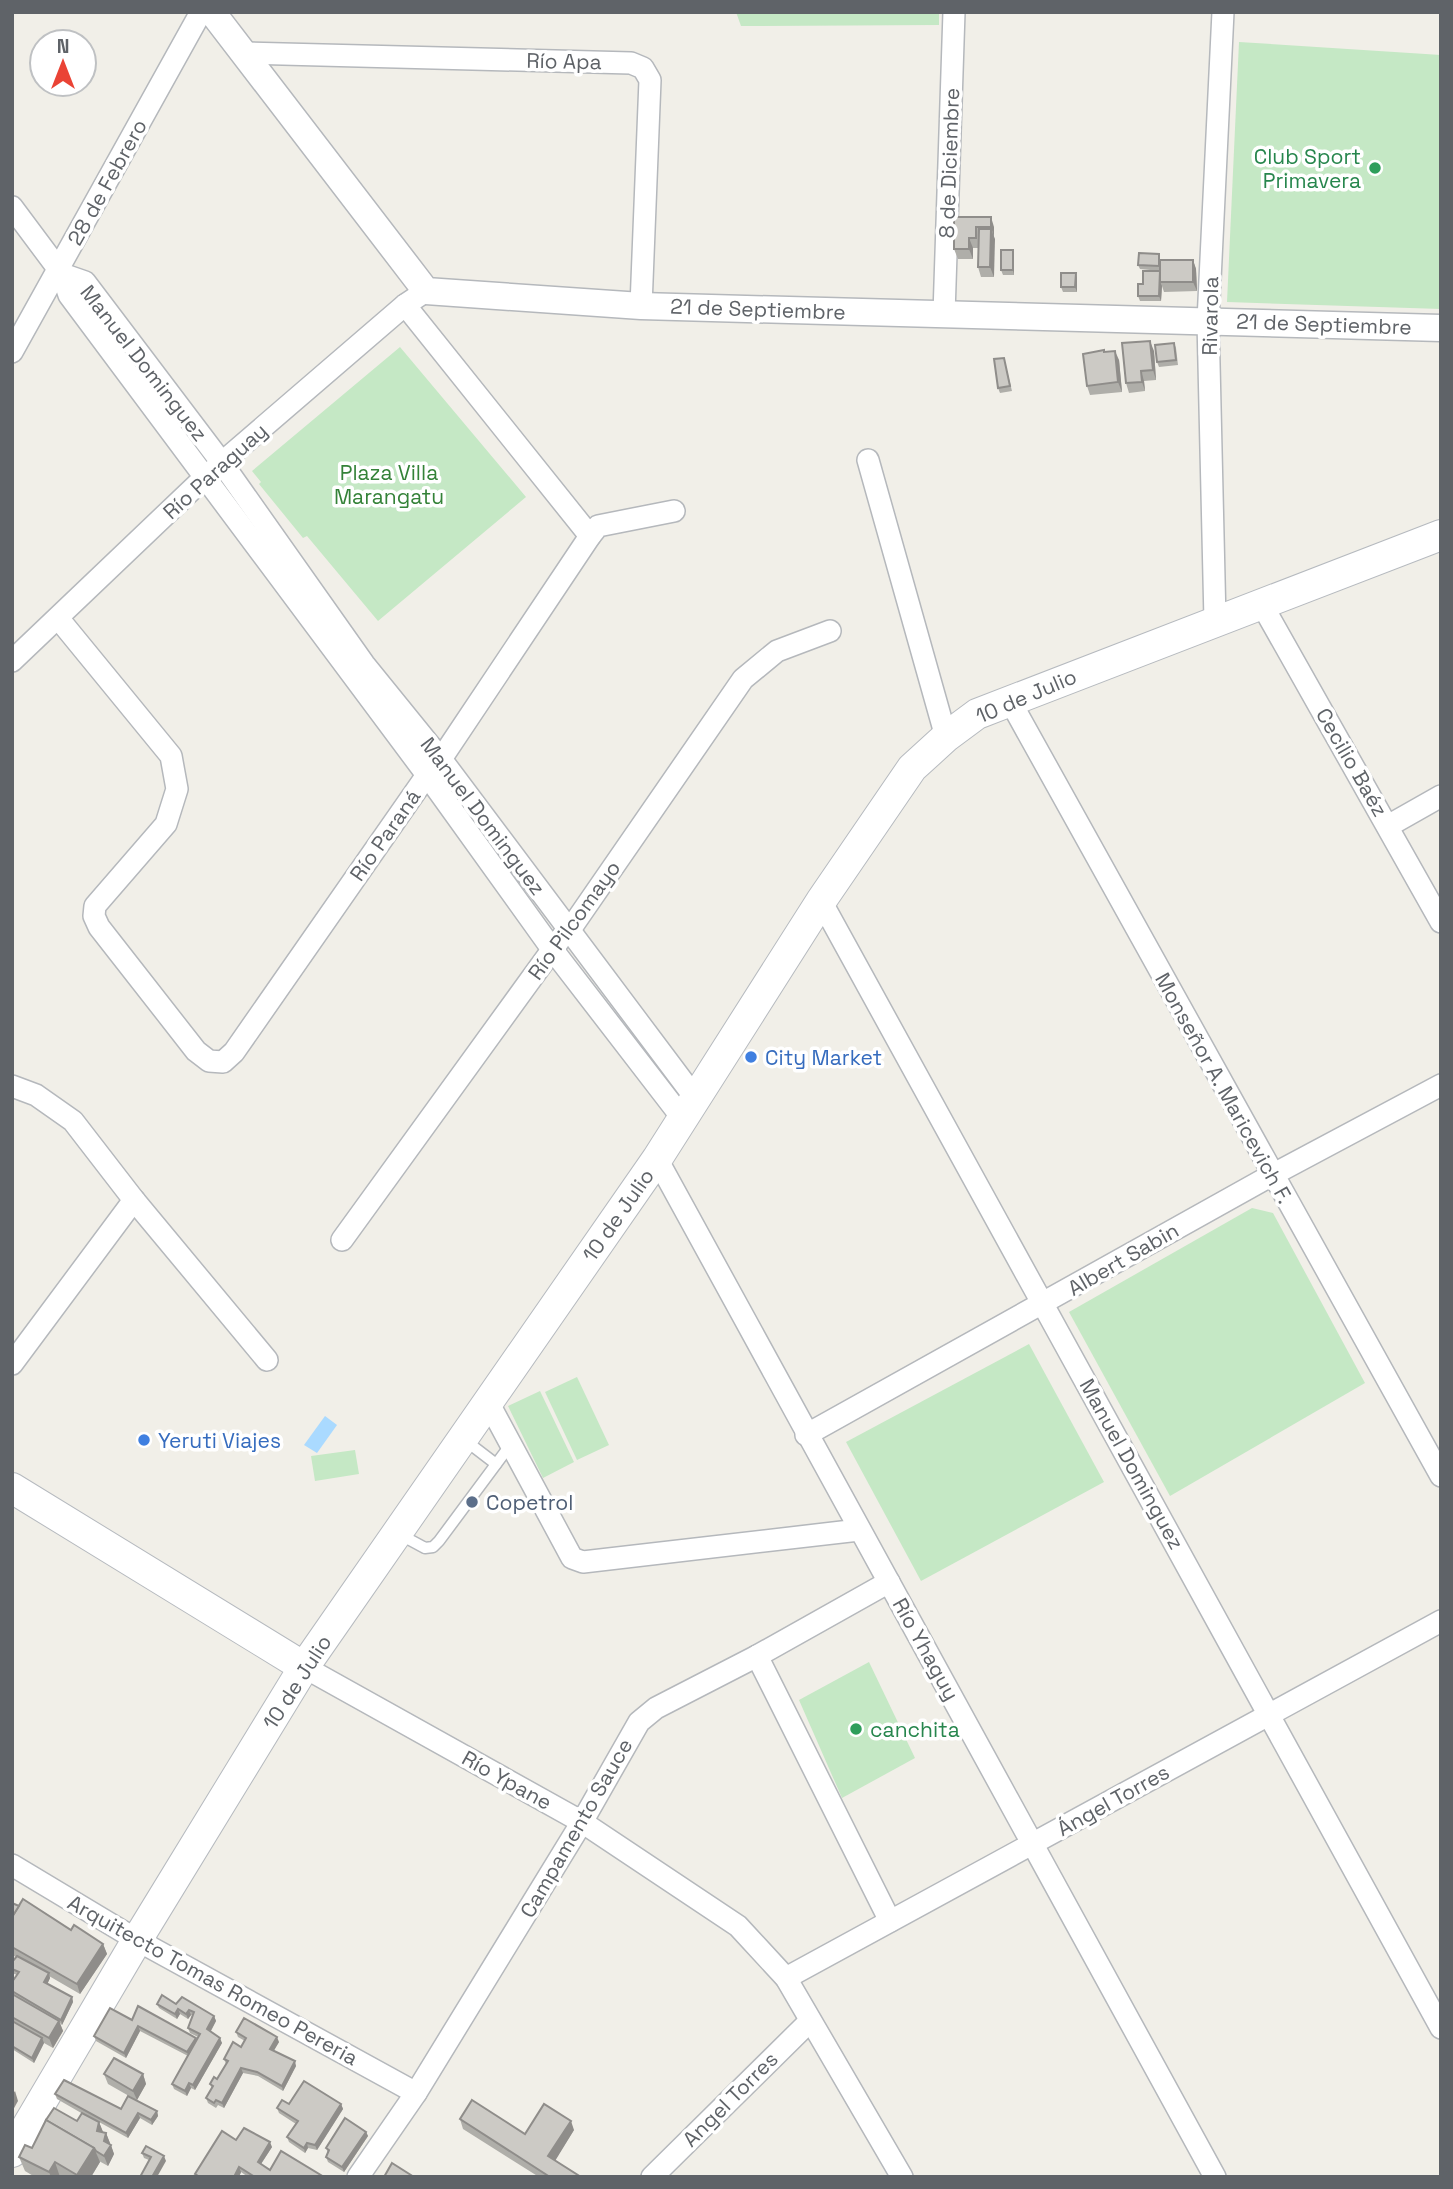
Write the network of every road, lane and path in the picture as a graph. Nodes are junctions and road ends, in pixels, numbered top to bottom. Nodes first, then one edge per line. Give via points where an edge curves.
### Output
1 (201, 12) edge
2 (212, 12) edge
3 (954, 12) edge
4 (1205, 12) edge
5 (1223, 12) edge
6 (244, 53) junction
7 (12, 207) edge
8 (60, 271) junction
9 (416, 298) junction
10 (641, 306) junction
11 (944, 314) junction
12 (1208, 321) junction
13 (1441, 328) edge
14 (12, 352) edge
15 (868, 460) dead end
16 (222, 463) junction
17 (204, 478) junction
18 (674, 511) dead end
19 (1441, 535) edge
20 (590, 536) junction
21 (1261, 603) junction
22 (58, 618) junction
23 (1215, 621) junction
24 (830, 631) dead end
25 (12, 661) edge
26 (1009, 699) junction
27 (946, 737) junction
28 (441, 759) junction
29 (426, 775) junction
30 (1441, 796) edge
31 (1388, 826) junction
32 (821, 901) junction
33 (1441, 922) edge
34 (569, 931) junction
35 (552, 949) junction
36 (1441, 1085) edge
37 (12, 1086) edge
38 (690, 1109) junction
39 (657, 1159) junction
40 (1272, 1175) junction
41 (134, 1200) junction
42 (342, 1240) dead end
43 (1044, 1304) junction
44 (267, 1360) dead end
45 (12, 1364) edge
46 (488, 1402) junction
47 (806, 1435) junction
48 (463, 1439) junction
49 (511, 1444) junction
50 (496, 1464) junction
51 (1441, 1476) edge
52 (12, 1488) edge
53 (859, 1530) junction
54 (397, 1533) junction
55 (889, 1582) junction
56 (1441, 1621) edge
57 (757, 1656) junction
58 (304, 1667) junction
59 (1269, 1715) junction
60 (582, 1822) junction
61 (1032, 1844) junction
62 (12, 1865) edge
63 (890, 1922) junction
64 (137, 1940) junction
65 (786, 1978) junction
66 (809, 2022) junction
67 (1441, 2028) edge
68 (416, 2093) junction
69 (12, 2152) edge
70 (358, 2177) edge
71 (652, 2177) edge
72 (902, 2177) edge
73 (1215, 2177) edge

1 - 8 street, 28 de Febrero
2 - 6 street
3 - 11 street, 8 de Diciembre
4 - 5 street
5 - 12 street, Rivarola
6 - 9 street
6 - 10 street, Río Apa via 631,62 643,68 650,80
7 - 8 street
8 - 14 street, 28 de Febrero
8 - 16 street, Manuel Dominguez via 85,282
8 - 17 street, Manuel Dominguez via 69,295
9 - 10 street, 21 de Septiembre
9 - 16 street, Río Paraguay
9 - 20 street
10 - 11 street, 21 de Septiembre
11 - 12 street, 21 de Septiembre
12 - 13 street, 21 de Septiembre
12 - 23 street, Rivarola
15 - 27 street
16 - 17 street, Río Paraguay
16 - 28 street, Manuel Dominguez via 364,664
17 - 22 street, Río Paraguay
17 - 29 street, Manuel Dominguez
18 - 20 street via 598,526
19 - 21 main road, 10 de Julio
20 - 28 street, Río Paraná
21 - 23 main road, 10 de Julio
21 - 31 street, Cecilio Baéz
22 - 25 street, Río Paraguay
22 - 29 street, Río Paraná via 171,756 177,789 166,824 95,906 94,916 196,1051 209,1061 223,1062 234,1052
23 - 26 main road, 10 de Julio
24 - 34 street, Río Pilcomayo via 777,651 743,679
26 - 27 main road, 10 de Julio via 977,714
26 - 40 street, Monseñor A. Maricevich F.
27 - 32 main road, 10 de Julio via 912,768
28 - 29 street, Río Paraná
28 - 34 street, Manuel Dominguez
29 - 35 street, Manuel Dominguez
30 - 31 street
31 - 33 street, Cecilio Baéz
32 - 38 main road, 10 de Julio
32 - 43 street, Manuel Dominguez
34 - 35 street, Río Pilcomayo
34 - 38 street, Manuel Dominguez
35 - 38 street, Manuel Dominguez
35 - 42 street, Río Pilcomayo
36 - 40 street, Albert Sabin
37 - 41 street via 36,1095 72,1121
38 - 39 main road, 10 de Julio
39 - 46 main road, 10 de Julio
39 - 47 street, Río Yhaguy
40 - 43 street, Albert Sabin
40 - 51 street, Monseñor A. Maricevich F.
41 - 44 street
41 - 45 street
43 - 47 street, Albert Sabin
43 - 59 street, Manuel Dominguez
46 - 48 main road, 10 de Julio
46 - 49 street
47 - 53 street, Río Yhaguy
48 - 50 lane
48 - 54 main road, 10 de Julio
49 - 50 lane
49 - 53 street via 572,1558 583,1562
50 - 54 lane via 433,1546 425,1548
52 - 58 main road, Río Ypane
53 - 55 street, Río Yhaguy
54 - 58 main road, 10 de Julio
55 - 57 street, Campamento Sauce
55 - 61 street, Río Yhaguy
56 - 59 street, Ángel Torres
57 - 60 street, Campamento Sauce via 656,1708 639,1722
57 - 63 street
58 - 60 street, Río Ypane
58 - 64 main road, 10 de Julio
59 - 61 street, Ángel Torres
59 - 67 street, Manuel Dominguez
60 - 65 street, Río Ypane via 737,1926
60 - 68 street, Campamento Sauce
61 - 63 street, Ángel Torres
61 - 73 street, Río Yhaguy
62 - 64 street, Arquitecto Tomas Romeo Pereria
63 - 65 street, Ángel Torres
64 - 68 street, Arquitecto Tomas Romeo Pereria
64 - 69 main road, 10 de Julio
65 - 66 street, Río Ypane
66 - 71 street, Angel Torres
66 - 72 street, Río Ypane
68 - 70 street, Campamento Sauce

